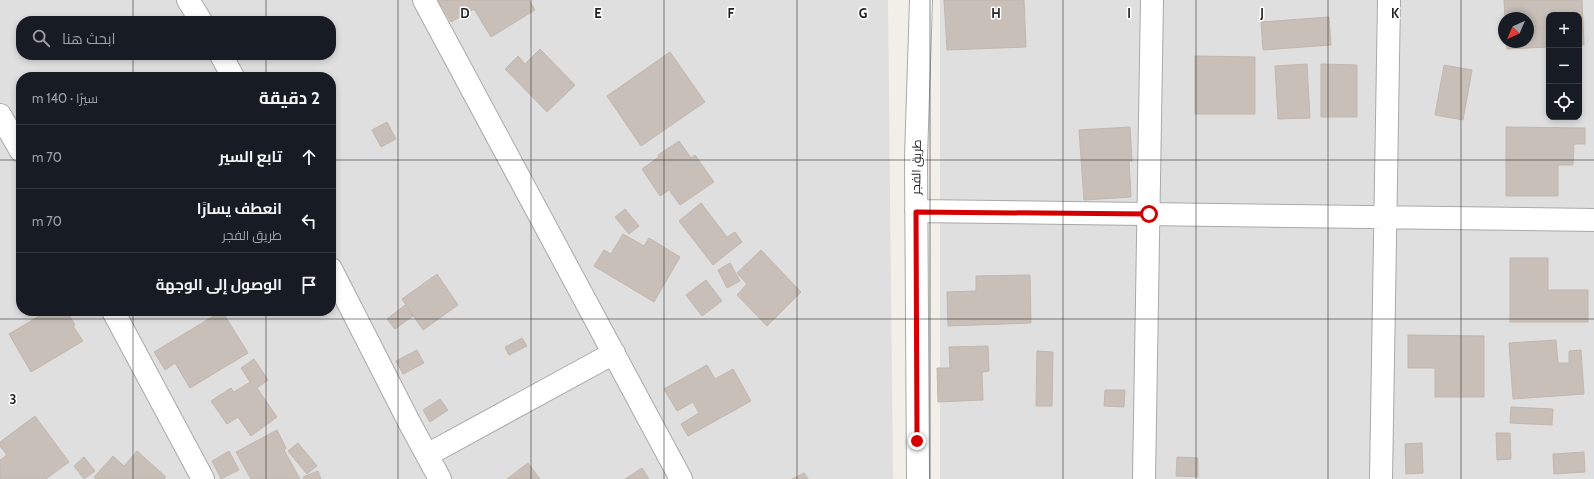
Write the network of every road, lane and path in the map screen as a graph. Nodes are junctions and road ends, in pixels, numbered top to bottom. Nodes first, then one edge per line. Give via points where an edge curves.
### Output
1 (188, 0) edge
2 (424, 0) edge
3 (921, 0) edge
4 (1152, 0) edge
5 (1389, 0) edge
6 (198, 16) edge
7 (224, 60) edge
8 (230, 72) edge
9 (0, 115) edge
10 (16, 142) edge
11 (916, 212) junction
12 (1149, 214) junction
13 (1385, 217) junction
14 (1594, 220) edge
15 (336, 279) edge
16 (116, 316) edge
17 (614, 353) junction
18 (427, 455) junction
19 (203, 479) edge
20 (440, 479) edge
21 (682, 479) edge
22 (918, 479) edge
23 (1144, 479) edge
24 (1381, 479) edge

1 - 6 street
2 - 17 street
3 - 11 street, طريق الفجر
4 - 12 street
5 - 13 street
7 - 8 street
9 - 10 street
11 - 12 street
11 - 22 street, طريق الفجر
12 - 13 street
12 - 23 street
13 - 14 street
13 - 24 street
15 - 18 street
16 - 19 street
17 - 18 street
17 - 21 street
18 - 20 street

